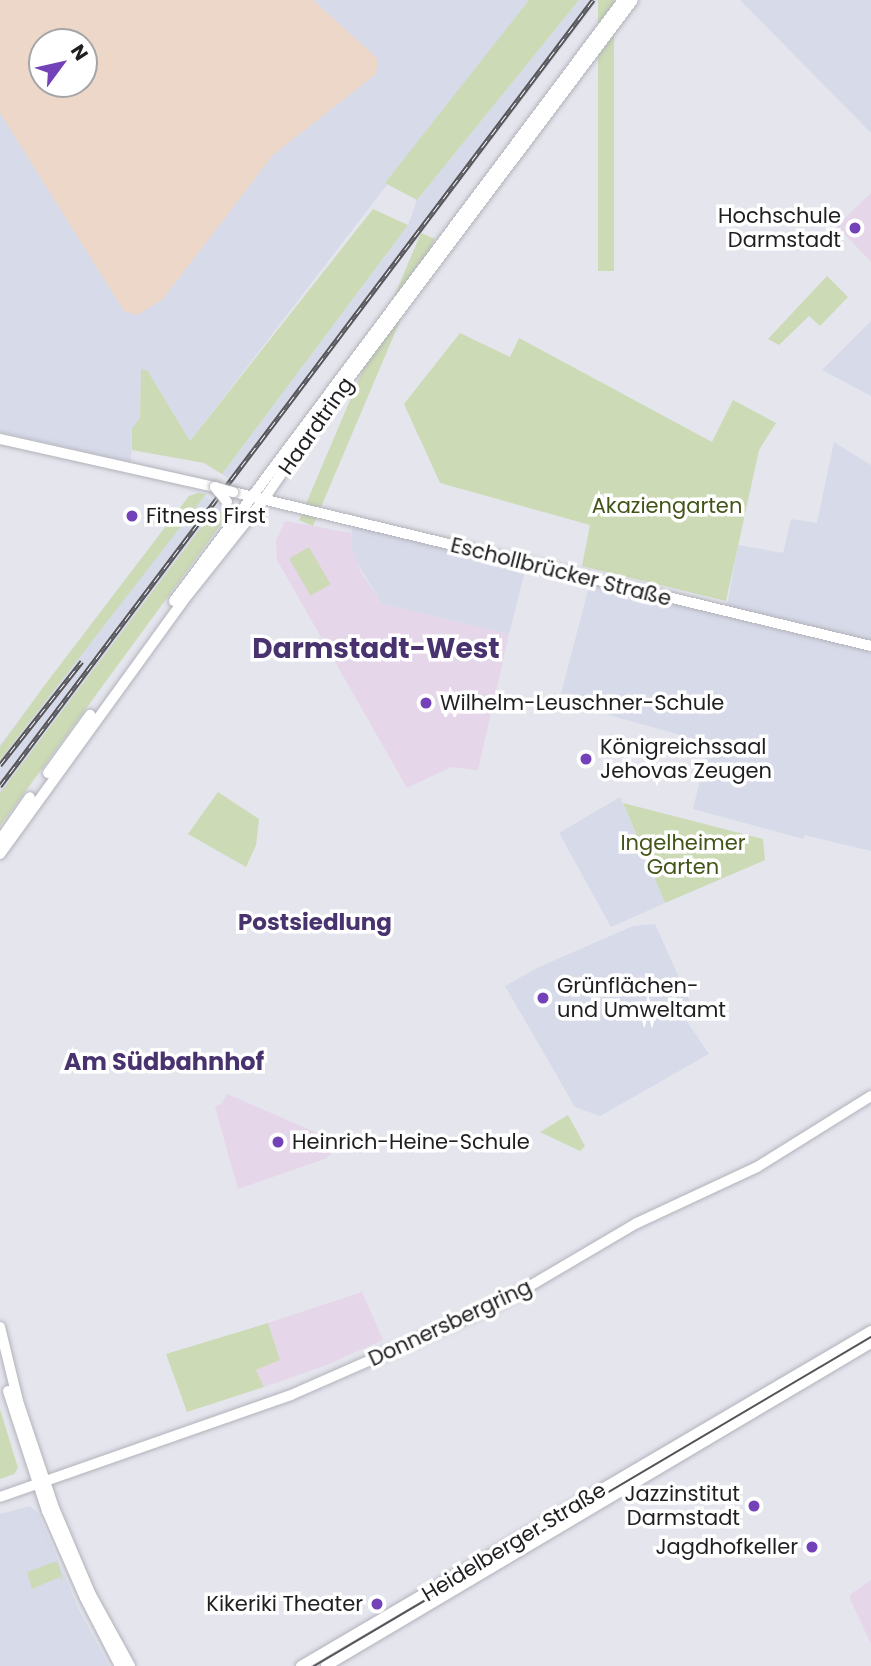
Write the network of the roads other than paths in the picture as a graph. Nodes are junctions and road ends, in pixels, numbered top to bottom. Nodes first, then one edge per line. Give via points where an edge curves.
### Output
1 (623, 0) edge
2 (633, 0) edge
3 (0, 432) edge
4 (14, 438) junction
5 (0, 439) edge
6 (232, 495) junction
7 (251, 496) junction
8 (264, 499) junction
9 (231, 523) junction
10 (871, 646) edge
11 (0, 840) edge
12 (0, 853) edge
13 (871, 1096) edge
14 (0, 1327) edge
15 (871, 1331) edge
16 (871, 1343) edge
17 (0, 1358) edge
18 (40, 1482) junction
19 (0, 1497) edge
20 (120, 1666) edge
21 (130, 1666) edge
22 (301, 1666) edge
23 (326, 1666) edge

1 - 7 main road, Haardtring
2 - 8 main road, Haardtring via 317,421
3 - 4 main road
4 - 5 main road
4 - 6 main road, bridge
6 - 7 main road, Eschollbrücker Straße
6 - 9 main road
7 - 8 main road, Eschollbrücker Straße
7 - 9 main road, Haardtring
8 - 10 main road, Eschollbrücker Straße
8 - 12 main road, Haardtring via 175,611
9 - 11 main road, Haardtring
13 - 18 main road, Donnersbergring via 757,1167 628,1228 501,1303 291,1395
14 - 18 main road
15 - 22 main road, Heidelberger Straße
16 - 23 main road, Heidelberger Straße
17 - 18 main road
18 - 19 main road, Donnersbergring
18 - 20 main road via 80,1589
18 - 21 main road via 91,1595

